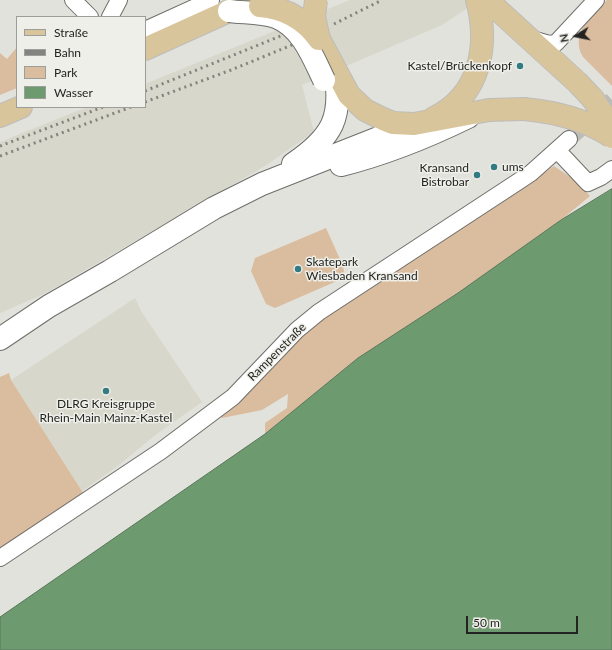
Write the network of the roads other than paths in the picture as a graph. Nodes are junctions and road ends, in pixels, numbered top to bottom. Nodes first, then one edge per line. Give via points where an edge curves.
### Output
1 (73, 0) edge
2 (119, 0) edge
3 (211, 0) edge
4 (316, 0) edge
5 (480, 0) edge
6 (508, 0) edge
7 (596, 0) edge
8 (237, 6) edge
9 (89, 16) edge
10 (111, 16) edge
11 (146, 30) edge
12 (319, 39) junction
13 (146, 49) edge
14 (560, 54) junction
15 (333, 75) junction
16 (19, 108) edge
17 (477, 112) junction
18 (0, 116) edge
19 (422, 122) junction
20 (612, 128) edge
21 (612, 138) edge
22 (569, 139) tunnel mouth
23 (557, 150) junction
24 (612, 169) edge
25 (262, 184) junction
26 (49, 306) junction
27 (0, 324) edge
28 (0, 339) edge
29 (0, 558) edge

1 - 9 street
2 - 10 street
3 - 11 street
4 - 12 main road, bridge via 314,17
5 - 14 main road via 527,36
5 - 19 main road via 483,38 481,58 472,81 457,100 440,115
6 - 14 main road
7 - 14 street
8 - 12 main road, bridge via 280,9 298,17
8 - 13 main road
8 - 15 main road, bridge via 275,17 289,25
12 - 15 main road
14 - 20 main road, bridge
15 - 19 main road via 364,110 388,121
15 - 25 main road via 331,128 322,142 310,153
16 - 18 main road
17 - 19 main road
17 - 21 main road, bridge via 524,108 542,110 577,120
17 - 25 main road via 438,131 372,157
19 - 25 main road
22 - 23 street, Rampenstraße
23 - 24 street via 588,183
23 - 29 street, Rampenstraße via 516,183 319,312 297,330 233,397 161,451
25 - 26 main road via 214,208
26 - 27 main road
26 - 28 main road

